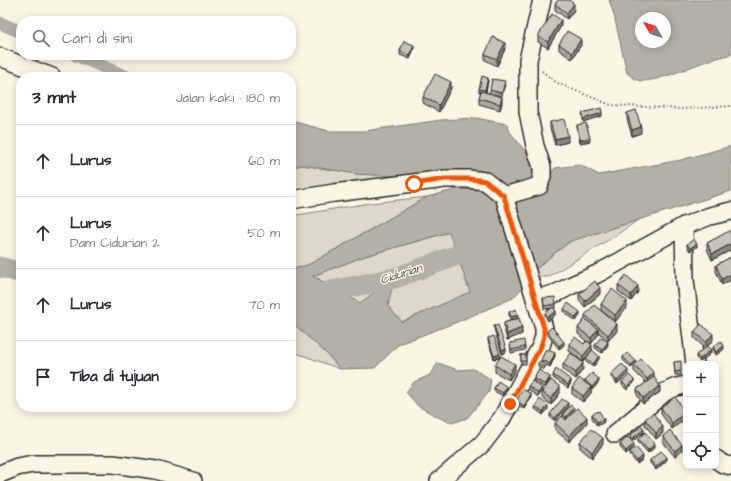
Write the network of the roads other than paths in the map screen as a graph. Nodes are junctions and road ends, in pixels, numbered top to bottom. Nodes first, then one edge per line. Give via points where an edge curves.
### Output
1 (542, 0) edge
2 (0, 57) edge
3 (39, 72) edge
4 (296, 199) edge
5 (505, 200) junction
6 (731, 211) edge
7 (684, 226) junction
8 (534, 293) junction
9 (695, 361) edge
10 (683, 385) edge
11 (615, 434) dead end
12 (719, 462) edge
13 (731, 466) edge
14 (0, 474) edge
15 (193, 481) edge
16 (439, 481) edge

1 - 5 street via 528,60 528,112 542,176 539,186
2 - 3 street
4 - 5 street via 445,179 464,179 485,181
5 - 8 street
6 - 7 street
7 - 8 street via 557,293 549,296
7 - 9 street via 685,280
8 - 16 street via 544,336 526,376 502,418 483,443
10 - 11 street via 665,392
12 - 13 street
14 - 15 street via 33,464 113,464 156,470

